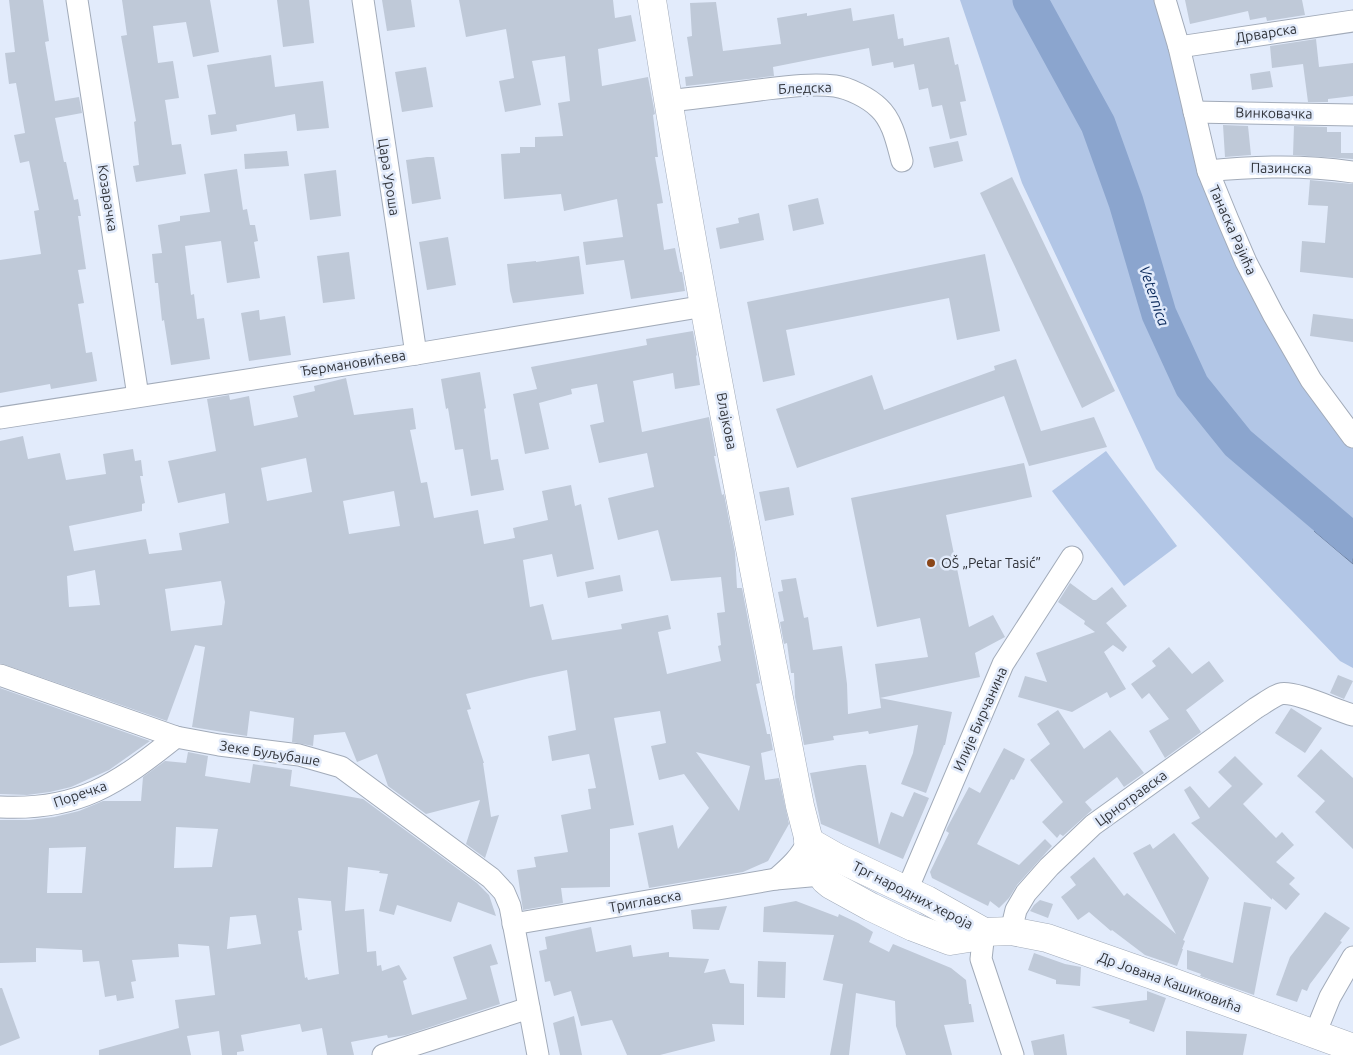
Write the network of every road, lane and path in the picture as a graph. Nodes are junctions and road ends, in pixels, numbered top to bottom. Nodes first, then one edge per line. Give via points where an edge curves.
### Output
1 (78, 0) edge
2 (362, 0) edge
3 (652, 0) edge
4 (1165, 0) edge
5 (1353, 21) edge
6 (1179, 47) junction
7 (667, 101) junction
8 (1194, 112) junction
9 (1353, 115) edge
10 (902, 161) dead end
11 (1208, 171) junction
12 (1353, 172) edge
13 (705, 306) junction
14 (416, 354) junction
15 (138, 396) junction
16 (0, 418) edge
17 (1353, 437) edge
18 (1072, 557) dead end
19 (0, 675) edge
20 (1353, 715) edge
21 (176, 737) junction
22 (0, 807) edge
23 (808, 841) junction
24 (821, 875) junction
25 (776, 878) junction
26 (907, 890) junction
27 (513, 924) junction
28 (1011, 931) junction
29 (984, 932) junction
30 (1353, 957) edge
31 (529, 1008) junction
32 (1315, 1034) junction
33 (1353, 1048) edge
34 (383, 1055) edge
35 (538, 1055) edge
36 (1012, 1055) edge

1 - 15 street, Козарачка
2 - 14 street, Цара Уроша
3 - 7 street, Влајкова
4 - 6 street, Танаска Рајића
5 - 6 street, Дрварска
6 - 8 street, Танаска Рајића
7 - 10 street, Бледска via 791,86 838,87 879,108 887,118
7 - 13 street, Влајкова
8 - 9 street, Винковачка
8 - 11 street, Танаска Рајића
11 - 12 street, Пазинска via 1272,168
11 - 17 street, Танаска Рајића via 1246,262 1273,314 1310,380
13 - 14 street, Ђермановићева
13 - 23 street, Влајкова
14 - 15 street, Ђермановићева
15 - 16 street, Ђермановићева
18 - 26 street, Илије Бирчанина via 1003,664
19 - 21 street, Зеке Буљубаше
20 - 28 street, Црнотравска via 1300,696 1280,694 1256,708 1093,825 1026,893 1016,910
21 - 22 street, Поречка via 119,780 92,793 64,803 38,807
21 - 27 street, Зеке Буљубаше via 299,755 341,767 491,878 504,892
23 - 24 street, Трг народних хероја
23 - 25 street via 798,858
23 - 26 street, Трг народних хероја
24 - 25 street, Триглавска
24 - 29 street, Трг народних хероја via 831,886 871,907 950,941
25 - 27 street, Триглавска
26 - 29 street, Трг народних хероја
27 - 31 street, Зеке Буљубаше
28 - 29 street, Др Јована Кашиковића
28 - 32 street, Др Јована Кашиковића via 1056,941
29 - 36 street via 981,959
30 - 32 street via 1330,997
31 - 34 street
31 - 35 street, Зеке Буљубаше
32 - 33 street, Др Јована Кашиковића

